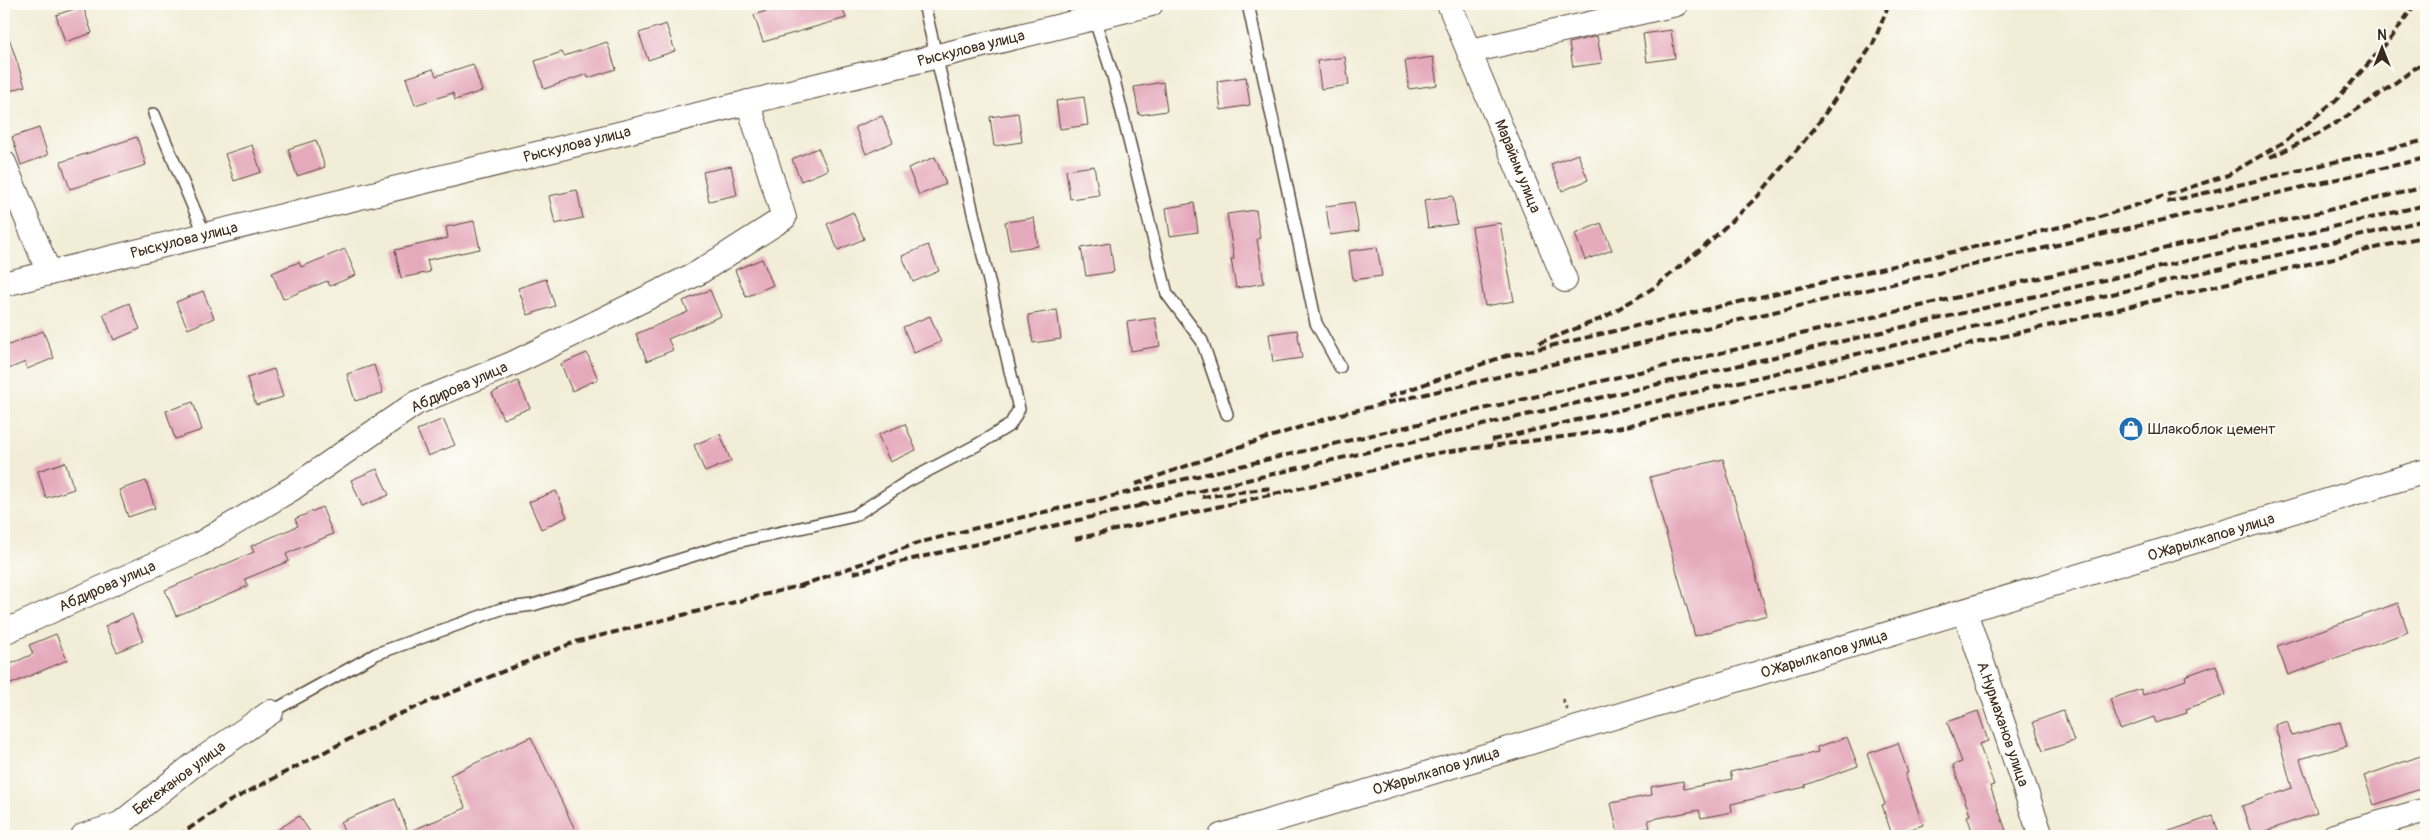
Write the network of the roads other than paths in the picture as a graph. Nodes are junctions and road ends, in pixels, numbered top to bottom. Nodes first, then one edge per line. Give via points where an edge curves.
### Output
1 (924, 4) edge
2 (1151, 4) edge
3 (1248, 4) edge
4 (1449, 4) edge
5 (1676, 4) edge
6 (1094, 18) junction
7 (1471, 51) junction
8 (935, 57) junction
9 (748, 102) junction
10 (154, 114) dead end
11 (4, 163) edge
12 (205, 235) junction
13 (49, 273) junction
14 (1565, 280) dead end
15 (4, 284) edge
16 (1340, 367) dead end
17 (1228, 414) dead end
18 (2426, 471) edge
19 (1964, 612) junction
20 (4, 632) edge
21 (271, 712) joint
22 (2426, 810) edge
23 (83, 836) edge
24 (1221, 836) edge
25 (2041, 836) edge
26 (2334, 836) edge

1 - 8 lane
2 - 6 street, Рыскулова улица
3 - 16 lane via 1316,323
4 - 7 street, Марайым улица
5 - 7 street
6 - 8 street, Рыскулова улица
6 - 17 lane via 1113,76 1168,294 1202,341
7 - 14 street, Марайым улица
8 - 9 street, Рыскулова улица
8 - 21 lane via 1019,409 1010,425 908,481 854,516 737,542 533,605 501,609 376,654
9 - 12 street, Рыскулова улица
9 - 20 street, Абдирова улица via 784,218 698,273 514,363 416,404 293,488 200,544
10 - 12 lane
11 - 13 street
12 - 13 street, Рыскулова улица
13 - 15 street, Рыскулова улица
18 - 19 street, О.Жарылкапов улица
19 - 24 street, О.Жарылкапов улица
19 - 25 street, А.Нурмаханов улица
21 - 23 street, Бекежанов улица via 192,766 120,824
22 - 26 street

